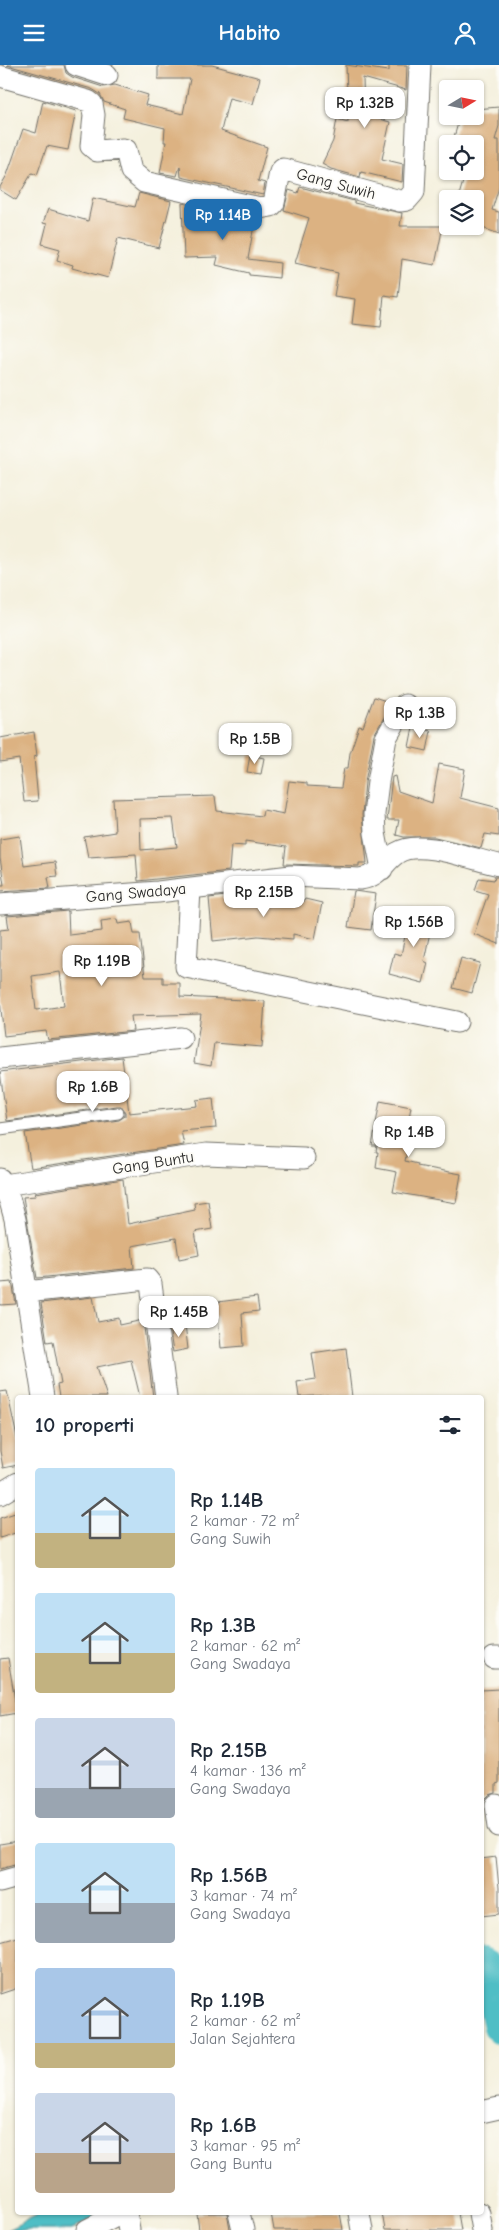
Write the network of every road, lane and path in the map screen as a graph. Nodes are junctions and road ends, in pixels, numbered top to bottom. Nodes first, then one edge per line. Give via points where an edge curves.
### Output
1 (76, 65) edge
2 (420, 65) edge
3 (107, 75) dead end
4 (0, 76) edge
5 (405, 705) dead end
6 (499, 865) edge
7 (382, 869) junction
8 (190, 889) junction
9 (0, 904) edge
10 (457, 1023) dead end
11 (181, 1039) dead end
12 (0, 1058) edge
13 (118, 1113) dead end
14 (0, 1129) edge
15 (304, 1158) dead end
16 (2, 1182) edge
17 (26, 1292) junction
18 (43, 1395) edge
19 (166, 1395) edge
20 (15, 1485) edge
21 (0, 1493) edge
22 (15, 1878) edge
23 (0, 1882) edge
24 (499, 2108) edge
25 (484, 2111) edge
26 (116, 2215) edge
27 (126, 2215) edge
28 (239, 2215) edge
29 (359, 2215) edge
30 (479, 2215) edge
31 (86, 2230) edge
32 (129, 2230) edge
33 (242, 2230) edge
34 (362, 2230) edge
35 (482, 2230) edge

1 - 3 street
2 - 4 street, Gang Suwih via 412,195 407,200 400,201 283,169 274,203 266,208 146,183 133,174 126,150 98,151 91,146 94,115 88,101
5 - 7 street via 386,738 378,782 374,814
6 - 7 street, Gang Swadaya via 417,848 396,853
7 - 8 street, Gang Swadaya via 360,879 291,876
8 - 9 street, Gang Swadaya
8 - 10 street via 186,967
11 - 12 street
13 - 14 lane
15 - 16 street, Gang Buntu via 206,1155
16 - 17 street via 15,1219
17 - 18 street
17 - 19 street via 148,1279
20 - 21 street
22 - 23 street
24 - 25 street
26 - 31 street
27 - 32 street
28 - 33 street
29 - 34 street
30 - 35 street

